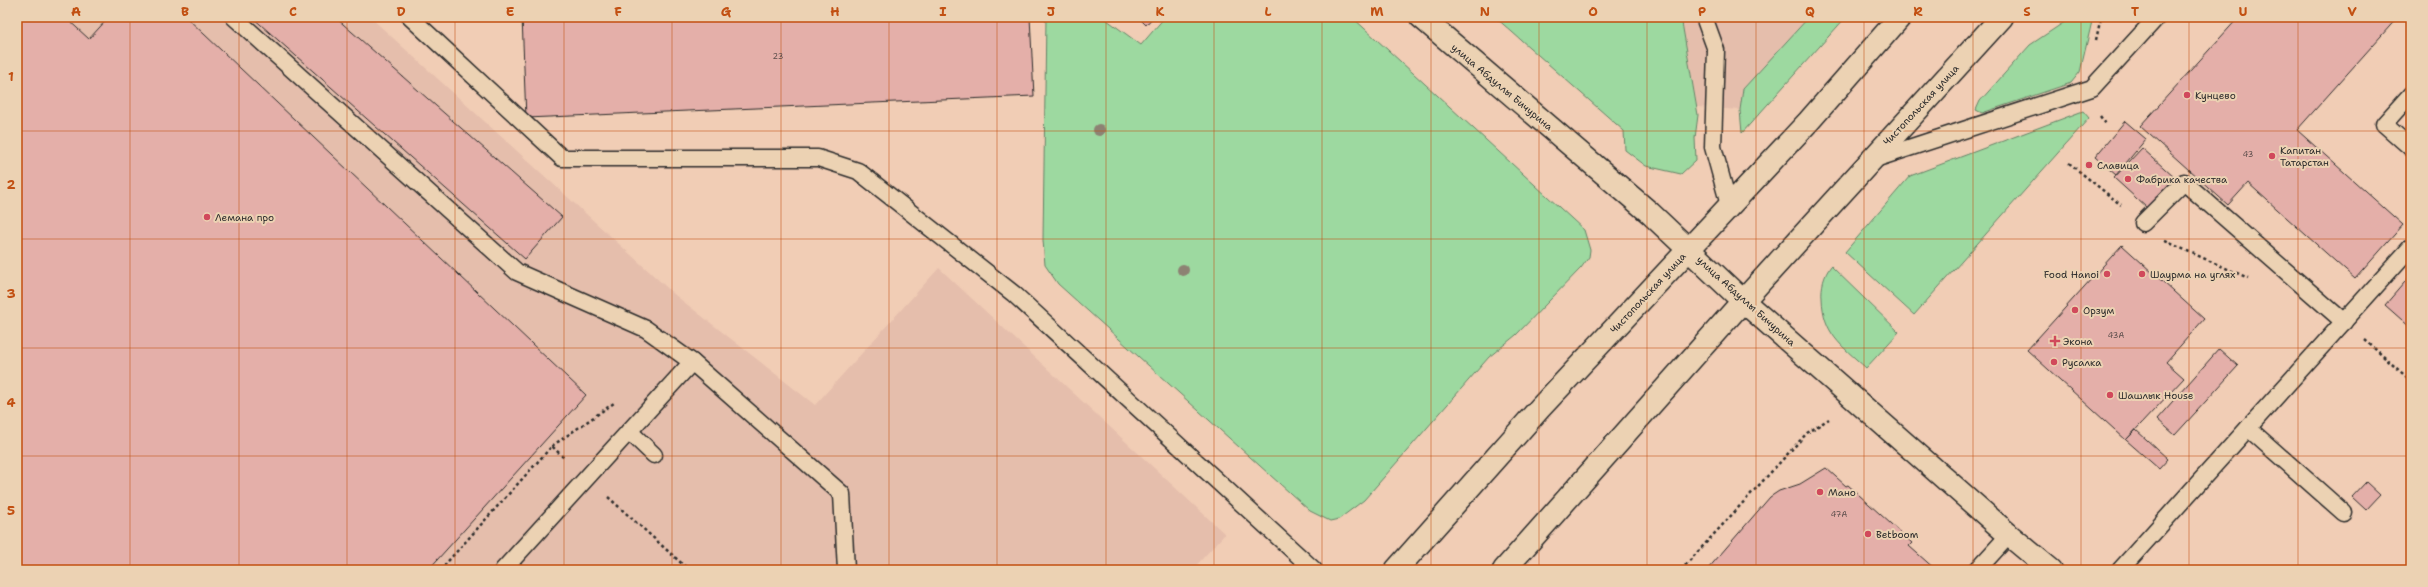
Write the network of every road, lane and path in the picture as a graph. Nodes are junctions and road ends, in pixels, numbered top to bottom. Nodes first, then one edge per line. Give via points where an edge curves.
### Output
1 (234, 17) edge
2 (410, 17) edge
3 (1421, 17) edge
4 (1704, 17) edge
5 (1900, 17) edge
6 (2002, 17) edge
7 (2156, 17) edge
8 (2411, 94) edge
9 (2411, 148) edge
10 (1869, 162) junction
11 (2069, 163) dead end
12 (1729, 204) junction
13 (2143, 222) junction
14 (2411, 246) edge
15 (1689, 249) junction
16 (2252, 280) dead end
17 (1743, 300) junction
18 (2344, 322) junction
19 (692, 362) junction
20 (2411, 381) edge
21 (1832, 417) dead end
22 (2248, 428) junction
23 (630, 431) junction
24 (654, 455) dead end
25 (2344, 513) dead end
26 (2009, 535) junction
27 (503, 570) edge
28 (846, 570) edge
29 (1314, 570) edge
30 (1396, 570) edge
31 (1504, 570) edge
32 (1682, 570) edge
33 (1977, 570) edge
34 (2051, 570) edge
35 (2120, 570) edge

1 - 19 lane via 517,272 646,329
2 - 29 lane via 562,158 818,158 858,171 1014,294
3 - 15 main road, улица Абдуллы Бичурина
4 - 12 lane via 1716,50 1713,147
5 - 12 main road, Чистопольская улица via 1809,121
6 - 10 main road, Чистопольская улица
7 - 10 lane via 2092,88
8 - 9 lane via 2384,124
10 - 17 main road, Чистопольская улица
11 - 13 path
12 - 15 main road, Чистопольская улица
13 - 16 path via 2160,238
13 - 18 lane via 2184,182
14 - 18 lane
15 - 17 main road, улица Абдуллы Бичурина
15 - 30 main road, Чистопольская улица via 1540,408
17 - 26 main road, улица Абдуллы Бичурина
17 - 31 main road, Чистопольская улица
18 - 20 path
18 - 22 lane
19 - 23 lane
19 - 28 lane via 842,494
21 - 32 path via 1807,433
22 - 25 lane
22 - 35 lane
23 - 24 lane
23 - 27 lane
26 - 33 lane
26 - 34 main road, улица Абдуллы Бичурина

